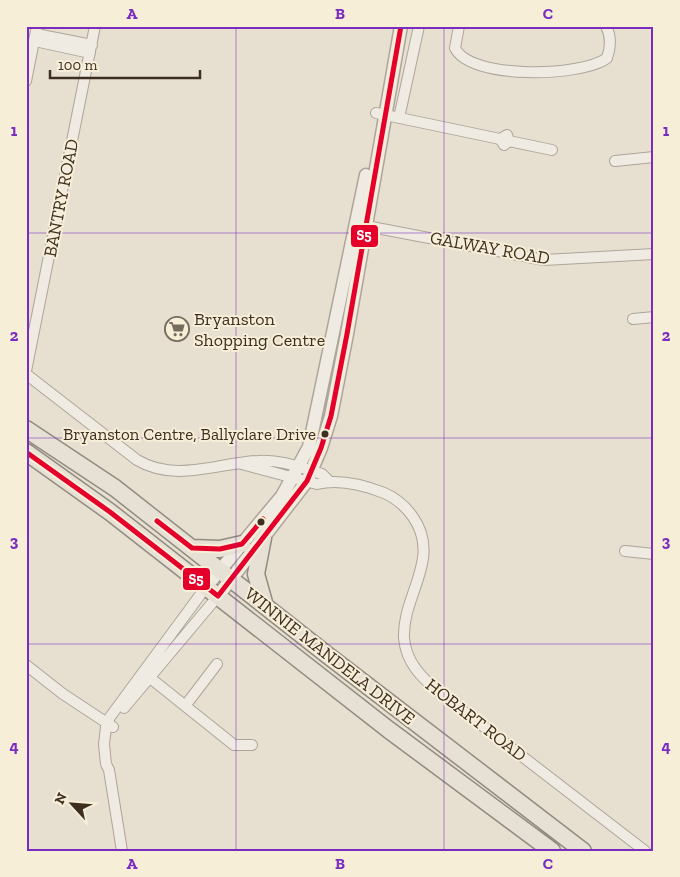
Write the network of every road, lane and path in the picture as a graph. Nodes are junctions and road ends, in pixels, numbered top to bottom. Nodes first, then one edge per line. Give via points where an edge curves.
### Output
1 (95, 26) edge
2 (393, 26) edge
3 (401, 26) edge
4 (419, 26) edge
5 (459, 26) edge
6 (606, 26) edge
7 (36, 34) edge
8 (91, 49) junction
9 (26, 81) edge
10 (380, 114) junction
11 (399, 118) junction
12 (552, 150) dead end
13 (654, 157) edge
14 (615, 161) dead end
15 (361, 225) junction
16 (654, 254) edge
17 (654, 317) edge
18 (633, 319) dead end
19 (26, 372) edge
20 (26, 429) edge
21 (26, 452) edge
22 (296, 473) junction
23 (309, 476) junction
24 (263, 538) junction
25 (242, 544) junction
26 (192, 548) junction
27 (625, 551) dead end
28 (654, 554) edge
29 (225, 575) junction
30 (212, 592) junction
31 (265, 606) junction
32 (217, 664) dead end
33 (26, 665) edge
34 (149, 678) junction
35 (185, 706) junction
36 (110, 725) junction
37 (252, 745) dead end
38 (122, 851) edge
39 (552, 851) edge
40 (583, 851) edge
41 (645, 851) edge

1 - 8 street, BANTRY ROAD
2 - 10 street
3 - 10 street
4 - 11 street
5 - 6 street via 455,48 463,58 503,69 552,72 586,67 607,58 610,35
7 - 8 street
7 - 9 street
8 - 19 street, BANTRY ROAD
10 - 11 street
10 - 15 street
11 - 12 street
13 - 14 street
15 - 16 street, GALWAY ROAD via 544,260
15 - 22 street via 314,428
15 - 23 street via 331,416
17 - 18 street
19 - 22 street, HOBART ROAD via 150,468 184,471 238,464
20 - 26 main road, WINNIE MANDELA DRIVE via 115,488
21 - 30 main road, WINNIE MANDELA DRIVE via 94,500
22 - 23 street, HOBART ROAD
22 - 25 street
23 - 24 street
23 - 41 street, HOBART ROAD via 322,474 329,481 372,488 405,507 420,530 424,551 423,568 406,617 404,637 415,670 440,693
24 - 29 street
24 - 31 main road via 256,574
25 - 26 main road via 220,550
25 - 29 street
26 - 29 main road, WINNIE MANDELA DRIVE
27 - 28 street
29 - 30 street
29 - 31 main road, WINNIE MANDELA DRIVE
30 - 34 street
30 - 36 street via 130,688
30 - 39 main road, WINNIE MANDELA DRIVE via 389,730
31 - 40 main road, WINNIE MANDELA DRIVE
32 - 35 street
33 - 36 street
34 - 35 street
34 - 36 street
35 - 37 street via 234,745
36 - 38 street via 109,770

